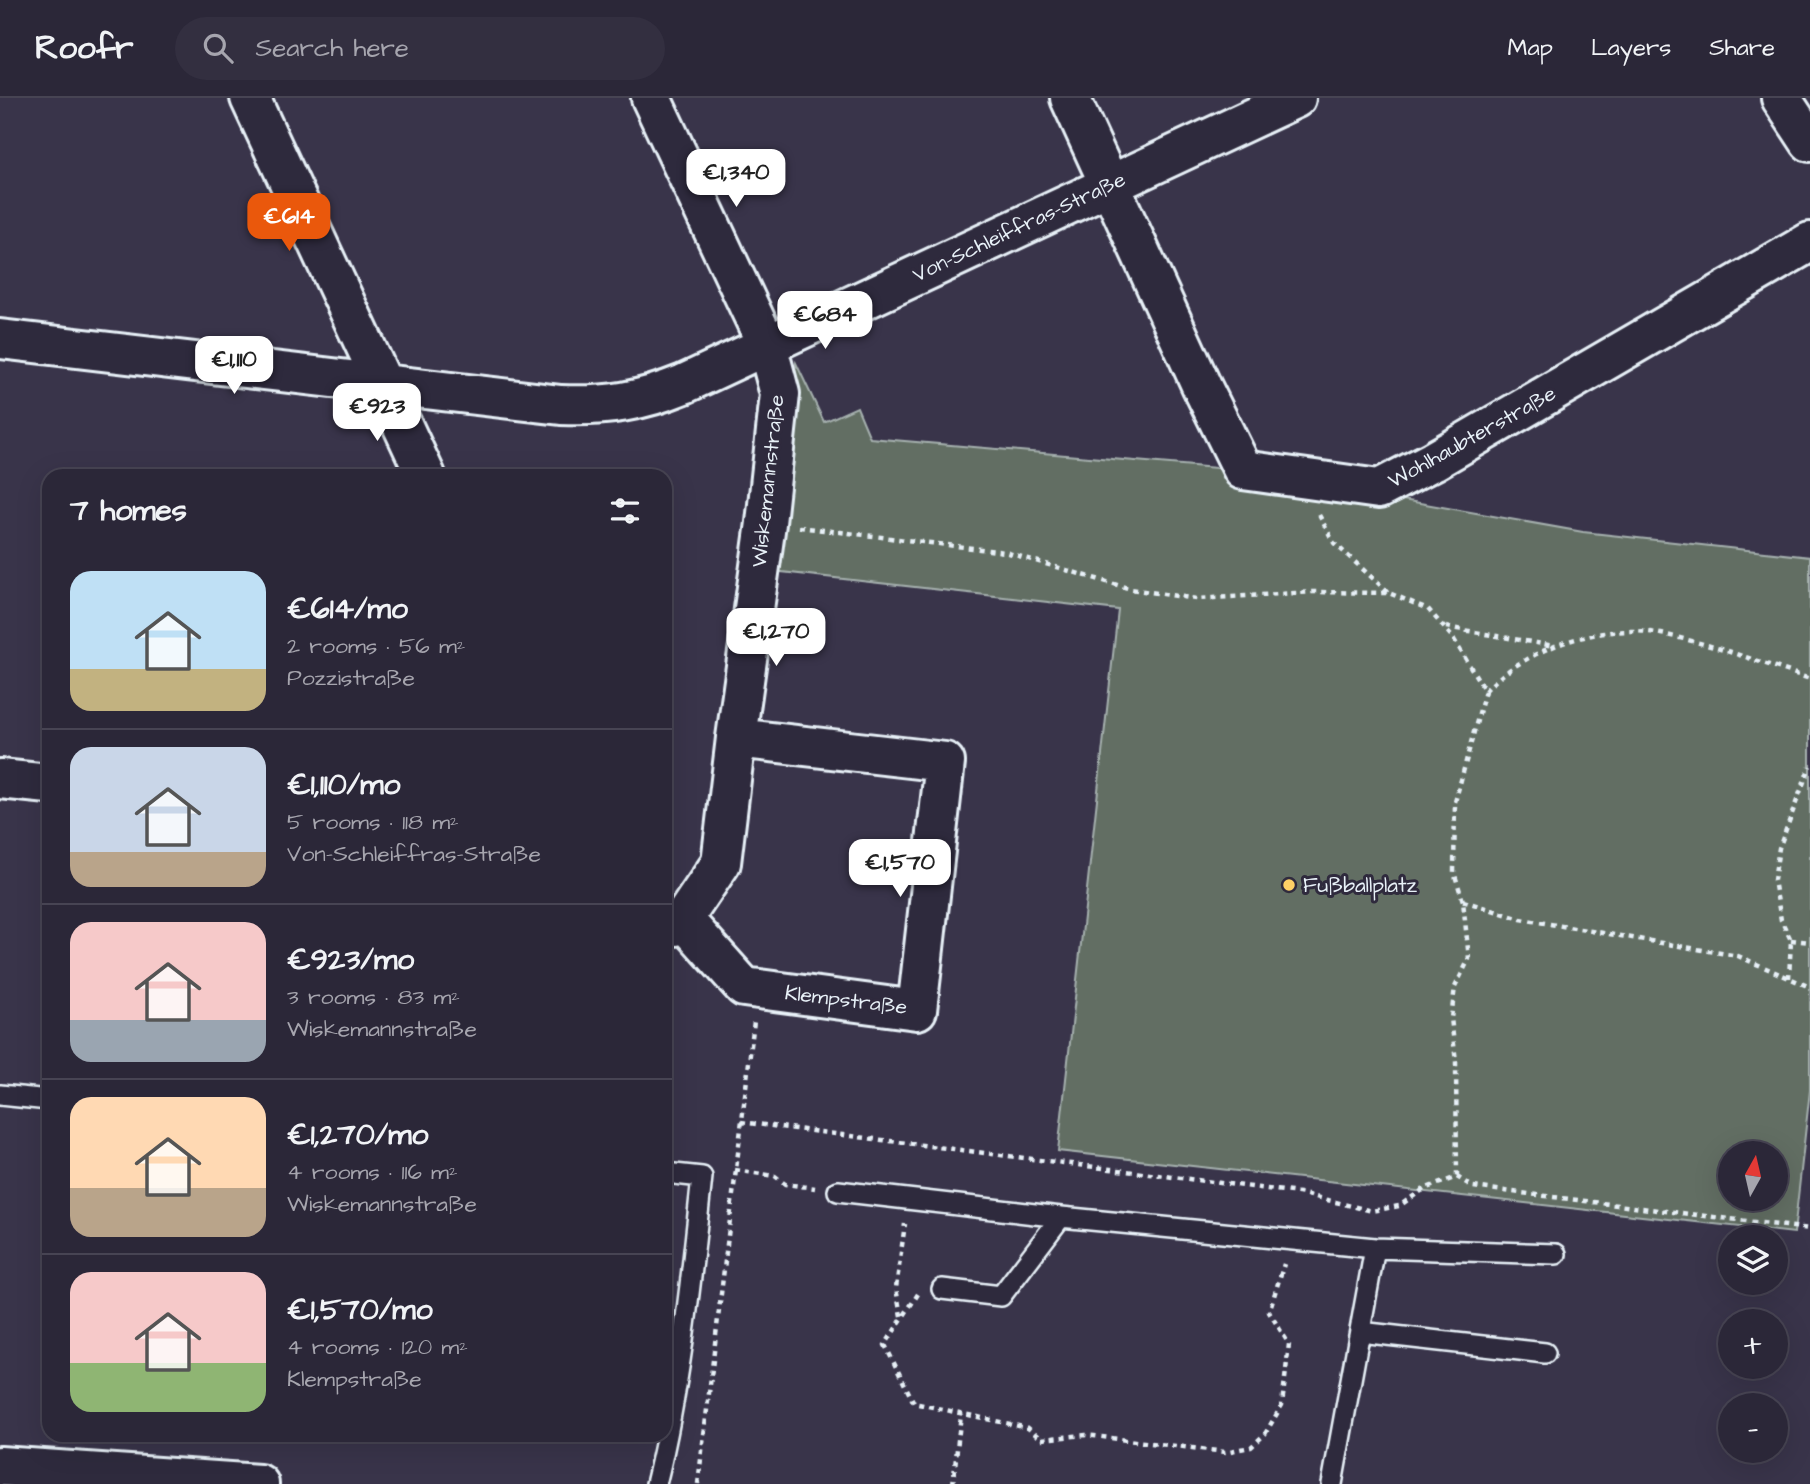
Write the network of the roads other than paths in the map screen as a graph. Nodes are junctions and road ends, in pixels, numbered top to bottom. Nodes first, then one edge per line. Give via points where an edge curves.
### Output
1 (250, 98) edge
2 (651, 98) edge
3 (1070, 98) edge
4 (1296, 98) edge
5 (1781, 98) edge
6 (1810, 142) edge
7 (1109, 185) junction
8 (1810, 242) edge
9 (0, 339) edge
10 (766, 345) junction
11 (382, 384) junction
12 (423, 469) edge
13 (736, 738) junction
14 (0, 779) edge
15 (42, 783) edge
16 (674, 922) edge
17 (0, 1095) edge
18 (42, 1099) edge
19 (672, 1173) edge
20 (838, 1191) road end
21 (1061, 1217) junction
22 (1375, 1248) junction
23 (1556, 1254) dead end
24 (942, 1289) road end
25 (1360, 1332) junction
26 (1545, 1353) dead end
27 (672, 1416) edge
28 (666, 1442) edge
29 (0, 1466) edge
30 (127, 1479) edge
31 (259, 1484) edge
32 (656, 1484) edge
33 (1332, 1484) edge

1 - 11 street
2 - 10 street, Wiskemannstraße
3 - 7 street
4 - 7 street, Von-Schleiffras-Straße
5 - 6 street
7 - 8 street, Wohlhaubterstraße via 1243,470 1380,489
7 - 10 street, Von-Schleiffras-Straße
9 - 11 street, Von-Schleiffras-Straße
10 - 11 street, Von-Schleiffras-Straße via 660,394 597,406
10 - 13 street, Wiskemannstraße via 780,394
11 - 12 street
13 - 16 street, Wiskemannstraße via 721,863
13 - 16 street, Klempstraße via 945,762 917,1010 744,987
14 - 15 street
17 - 18 lane
19 - 27 lane via 702,1177
20 - 21 lane
21 - 22 lane
21 - 24 lane via 1001,1296
22 - 23 lane
22 - 25 lane
25 - 26 lane
25 - 33 lane
28 - 32 lane
29 - 30 street
30 - 31 street

